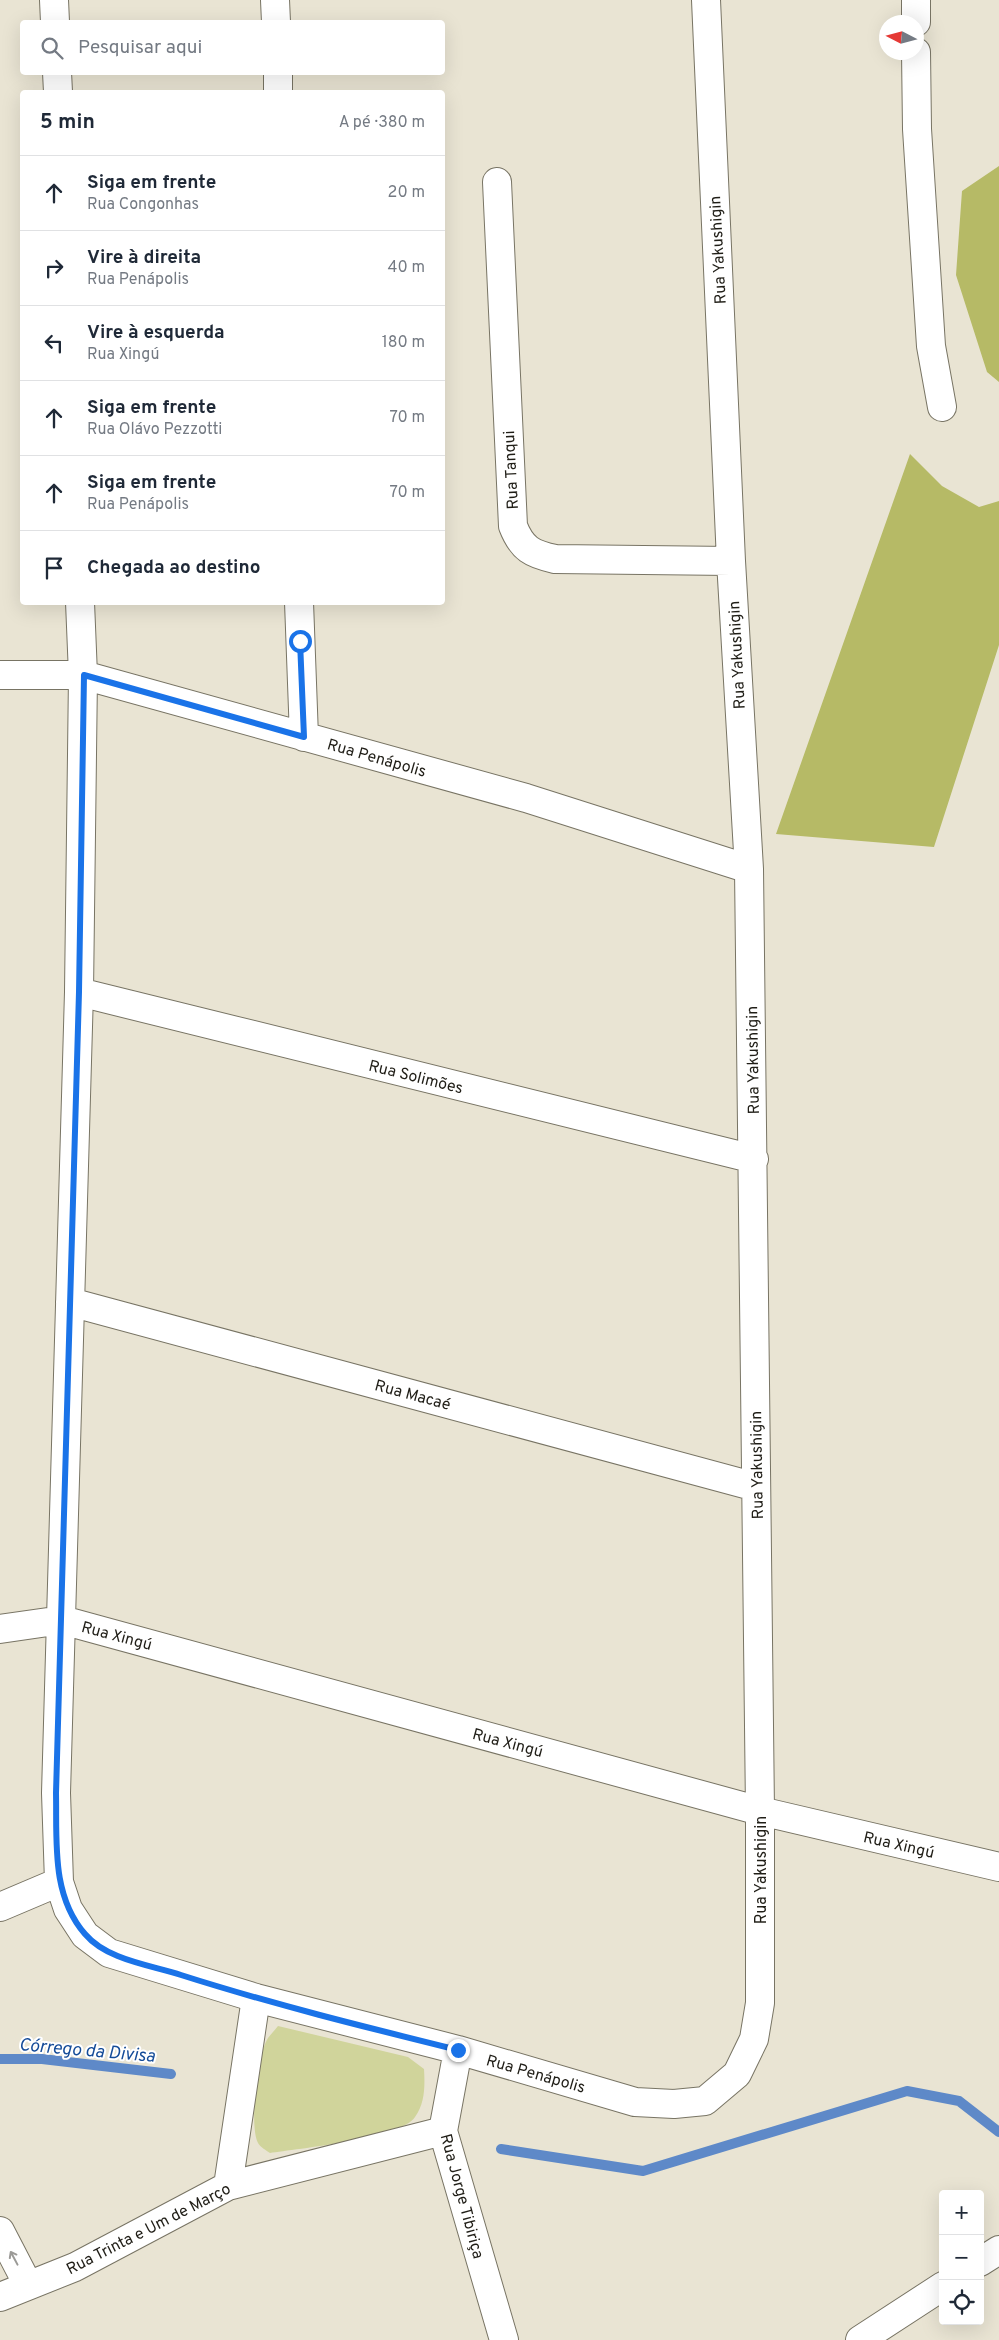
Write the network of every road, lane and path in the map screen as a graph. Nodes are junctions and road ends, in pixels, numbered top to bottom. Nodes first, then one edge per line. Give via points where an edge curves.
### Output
1 (54, 0) edge
2 (275, 0) edge
3 (706, 0) edge
4 (916, 0) edge
5 (916, 15) edge
6 (55, 20) edge
7 (276, 20) edge
8 (916, 60) edge
9 (57, 75) edge
10 (278, 75) edge
11 (58, 90) edge
12 (278, 90) edge
13 (497, 182) dead end
14 (942, 407) dead end
15 (731, 561) junction
16 (80, 605) edge
17 (299, 605) edge
18 (0, 675) edge
19 (84, 675) junction
20 (304, 737) junction
21 (749, 869) junction
22 (79, 992) junction
23 (754, 1159) junction
24 (70, 1302) junction
25 (756, 1487) junction
26 (62, 1620) junction
27 (0, 1629) edge
28 (760, 1811) junction
29 (999, 1867) edge
30 (59, 1882) junction
31 (0, 1907) edge
32 (256, 1998) junction
33 (458, 2050) junction
34 (705, 2101) joint
35 (443, 2131) junction
36 (228, 2186) junction
37 (0, 2231) edge
38 (999, 2250) edge
39 (984, 2259) edge
40 (28, 2285) junction
41 (939, 2289) edge
42 (0, 2297) edge
43 (504, 2340) edge
44 (860, 2340) edge

1 - 6 street
2 - 7 street
3 - 15 street, Rua Yakushigin
4 - 5 street
8 - 14 street via 917,129 931,346
9 - 11 street
10 - 12 street
13 - 15 street, Rua Tanqui via 513,526 519,541 538,555 555,559
15 - 21 street, Rua Yakushigin
16 - 19 street, Rua Xingú
17 - 20 street
18 - 19 street, Rua Penápolis
19 - 20 street, Rua Penápolis
19 - 22 street, Rua Xingú
20 - 21 street, Rua Penápolis via 526,798
21 - 23 street, Rua Yakushigin
22 - 23 street, Rua Solimões
22 - 24 street, Rua Xingú
23 - 25 street, Rua Yakushigin
24 - 25 street, Rua Macaé
24 - 26 street, Rua Xingú
25 - 28 street, Rua Yakushigin
26 - 27 street
26 - 28 street, Rua Xingú
26 - 30 street, Rua Penápolis via 56,1793
28 - 29 street, Rua Xingú
28 - 34 street, Rua Yakushigin via 760,2003 754,2040 737,2074
30 - 31 street
30 - 32 street, Rua Penápolis via 68,1909 85,1935 109,1953
32 - 33 street, Rua Penápolis
32 - 36 street
33 - 34 street, Rua Penápolis via 635,2102 674,2104
33 - 35 street, Rua Jorge Tibiriça
35 - 36 street, Rua Trinta e Um de Março
35 - 43 street, Rua Jorge Tibiriça
36 - 40 street, Rua Trinta e Um de Março via 74,2267
40 -> 37 street
38 - 39 street
40 - 42 street, Rua Trinta e Um de Março
41 - 44 street

